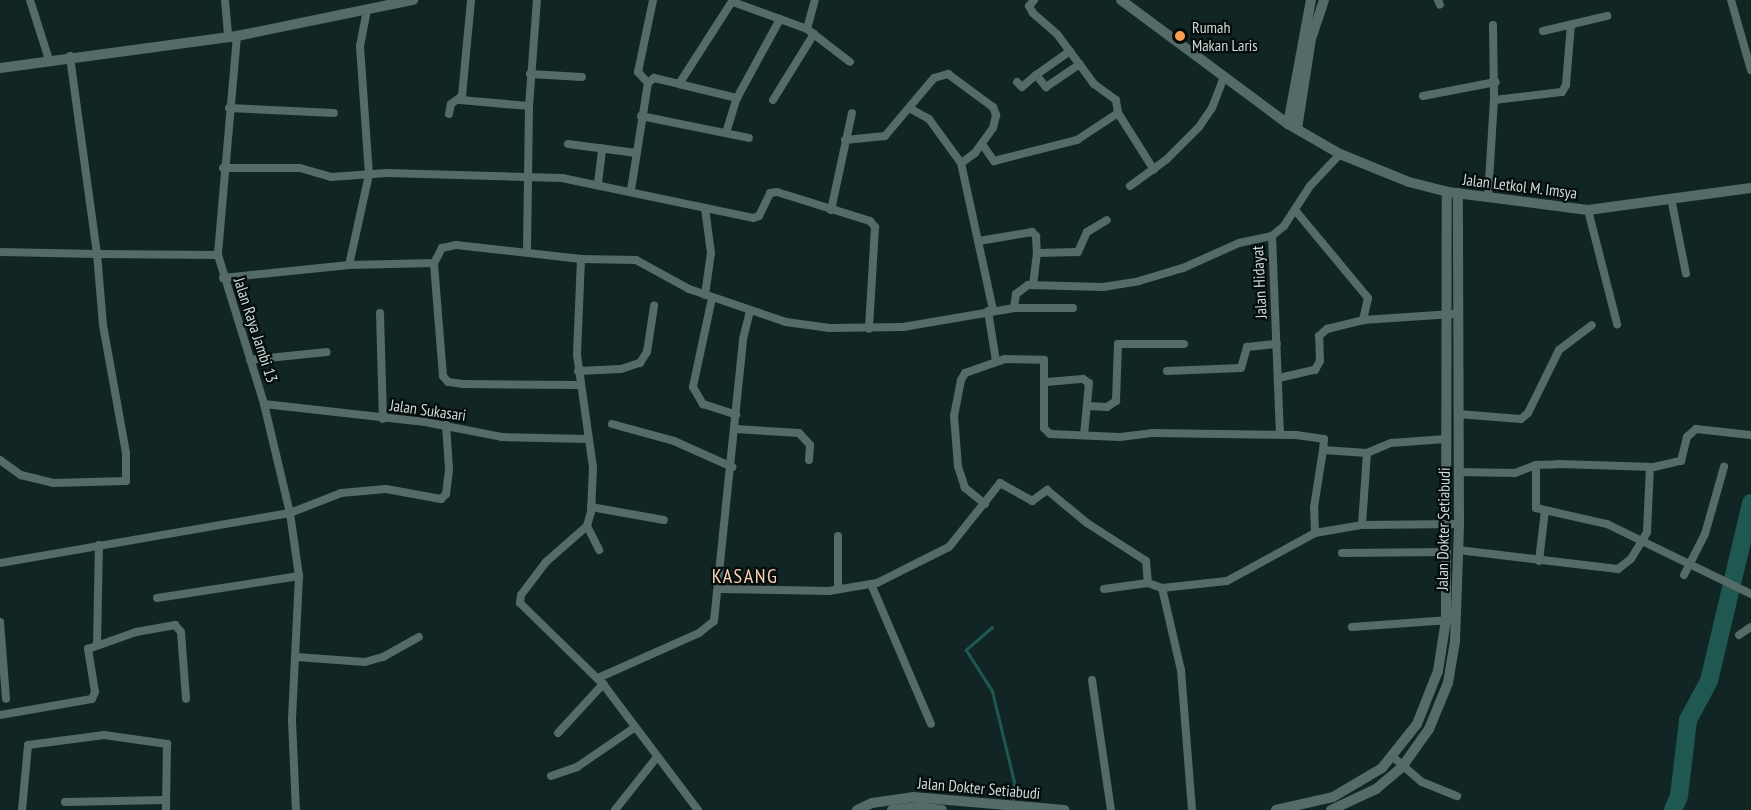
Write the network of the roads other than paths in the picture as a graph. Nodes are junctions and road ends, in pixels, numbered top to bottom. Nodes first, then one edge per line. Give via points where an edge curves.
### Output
1 (30, 0) edge
2 (225, 0) edge
3 (413, 0) edge
4 (471, 0) edge
5 (537, 0) edge
6 (653, 0) edge
7 (815, 0) edge
8 (1034, 0) edge
9 (1121, 0) edge
10 (1311, 0) edge
11 (1324, 0) edge
12 (1731, 0) edge
13 (733, 1) edge
14 (366, 10) junction
15 (1606, 16) dead end
16 (780, 19) junction
17 (1571, 24) junction
18 (1493, 25) dead end
19 (811, 31) junction
20 (1543, 31) dead end
21 (232, 37) junction
22 (1306, 38) junction
23 (1070, 51) junction
24 (70, 57) junction
25 (49, 60) junction
26 (850, 62) dead end
27 (1080, 64) junction
28 (0, 68) edge
29 (1751, 70) edge
30 (530, 74) junction
31 (1036, 75) junction
32 (582, 77) dead end
33 (1223, 79) junction
34 (648, 82) junction
35 (1017, 82) dead end
36 (1496, 82) junction
37 (679, 84) junction
38 (1423, 96) dead end
39 (737, 98) junction
40 (460, 100) junction
41 (773, 100) dead end
42 (1494, 100) junction
43 (529, 106) junction
44 (229, 108) junction
45 (911, 109) junction
46 (334, 113) dead end
47 (852, 113) dead end
48 (1118, 113) junction
49 (449, 114) dead end
50 (641, 116) junction
51 (1292, 126) junction
52 (726, 133) junction
53 (749, 138) dead end
54 (845, 140) junction
55 (568, 144) dead end
56 (982, 144) junction
57 (602, 148) junction
58 (636, 153) junction
59 (1340, 154) junction
60 (961, 163) junction
61 (224, 168) junction
62 (1154, 170) junction
63 (369, 175) junction
64 (529, 178) junction
65 (597, 183) junction
66 (1130, 186) dead end
67 (1751, 188) edge
68 (631, 190) junction
69 (1452, 193) junction
70 (1488, 197) junction
71 (1671, 198) junction
72 (705, 208) junction
73 (831, 210) junction
74 (1295, 210) junction
75 (1588, 210) junction
76 (1107, 220) dead end
77 (1272, 236) junction
78 (979, 241) junction
79 (527, 250) junction
80 (0, 252) edge
81 (1036, 253) junction
82 (97, 254) junction
83 (218, 255) junction
84 (581, 259) junction
85 (434, 263) junction
86 (349, 266) junction
87 (1686, 274) dead end
88 (223, 278) junction
89 (1033, 285) junction
90 (709, 296) junction
91 (654, 306) dead end
92 (1014, 308) junction
93 (1073, 308) dead end
94 (750, 311) junction
95 (991, 311) junction
96 (380, 313) dead end
97 (1454, 314) junction
98 (1363, 320) junction
99 (1617, 324) dead end
100 (1592, 325) dead end
101 (869, 329) junction
102 (1184, 344) dead end
103 (1277, 344) junction
104 (327, 352) dead end
105 (250, 360) junction
106 (996, 362) junction
107 (578, 370) junction
108 (1167, 371) dead end
109 (1279, 378) junction
110 (1047, 382) junction
111 (578, 385) junction
112 (264, 404) junction
113 (1088, 406) junction
114 (1458, 414) junction
115 (736, 415) junction
116 (383, 419) junction
117 (612, 424) dead end
118 (446, 425) junction
119 (735, 429) junction
120 (1280, 434) junction
121 (1084, 435) junction
122 (1751, 435) edge
123 (587, 439) junction
124 (1446, 439) junction
125 (1323, 450) junction
126 (1367, 453) junction
127 (0, 460) edge
128 (809, 460) dead end
129 (1536, 465) junction
130 (1724, 466) dead end
131 (732, 467) junction
132 (1650, 467) junction
133 (1459, 472) junction
134 (985, 504) junction
135 (591, 507) junction
136 (1545, 510) junction
137 (290, 513) junction
138 (664, 520) dead end
139 (1446, 524) junction
140 (1459, 524) junction
141 (1362, 525) junction
142 (587, 526) junction
143 (1315, 533) junction
144 (838, 536) dead end
145 (1644, 540) junction
146 (99, 545) junction
147 (599, 550) dead end
148 (1452, 551) junction
149 (1342, 554) dead end
150 (1539, 561) junction
151 (0, 563) edge
152 (1691, 564) junction
153 (1684, 575) dead end
154 (299, 576) junction
155 (1148, 583) junction
156 (871, 584) junction
157 (1162, 588) junction
158 (720, 589) junction
159 (838, 589) junction
160 (1104, 589) dead end
161 (1751, 594) edge
162 (157, 598) dead end
163 (1451, 620) junction
164 (0, 622) edge
165 (1352, 627) dead end
166 (1751, 627) edge
167 (1739, 635) dead end
168 (419, 637) dead end
169 (98, 645) junction
170 (297, 657) junction
171 (1092, 680) dead end
172 (600, 681) junction
173 (6, 699) dead end
174 (186, 699) dead end
175 (0, 715) edge
176 (931, 724) dead end
177 (634, 728) junction
178 (558, 733) dead end
179 (657, 757) junction
180 (1393, 757) junction
181 (1402, 767) junction
182 (551, 776) dead end
183 (1457, 796) dead end
184 (165, 800) junction
185 (66, 802) dead end
186 (902, 802) junction
187 (22, 810) edge
188 (166, 810) edge
189 (296, 810) edge
190 (615, 810) edge
191 (698, 810) edge
192 (857, 810) edge
193 (892, 810) edge
194 (942, 810) edge
195 (1064, 810) edge
196 (1112, 810) edge
197 (1192, 810) edge
198 (1276, 810) edge
199 (1330, 810) edge

1 - 25 street
2 - 21 street, Jalan Raya Jambi 13
3 - 14 street
4 - 40 street
5 - 30 street
6 - 34 street via 638,72
7 - 19 street
8 - 23 street via 1029,6 1033,13
9 - 33 street, Jalan Letkol M. Imsya
10 - 22 street
11 - 22 street
12 - 29 street
13 - 16 street
13 - 37 street
14 - 21 street
14 - 63 street via 360,46
15 - 17 street
16 - 19 street
16 - 39 street
17 - 20 street
17 - 42 street via 1566,85 1562,92
18 - 36 street
19 - 26 street
19 - 41 street
21 - 24 street
21 - 44 street, Jalan Raya Jambi 13
22 - 51 street
23 - 27 street
23 - 31 street
24 - 25 street
24 - 82 street
25 - 28 street
27 - 31 street via 1046,87
27 - 48 street via 1094,84 1116,100
30 - 32 street
30 - 43 street
31 - 35 street via 1022,87
33 - 51 street, Jalan Letkol M. Imsya
33 - 62 street via 1212,108 1199,127
34 - 37 street via 654,78
34 - 50 street
36 - 38 street
36 - 42 street
37 - 39 street
39 - 52 street
40 - 43 street
40 - 49 street via 451,104
42 - 70 street
43 - 64 street
44 - 46 street
44 - 61 street, Jalan Raya Jambi 13
45 - 54 street via 885,136
45 - 56 street via 934,78 948,74 993,107 996,123
45 - 60 street via 929,119
47 - 54 street
48 - 56 street via 1077,140 994,161
48 - 62 street
50 - 52 street
50 - 58 street
51 - 59 street, Jalan Letkol M. Imsya
52 - 53 street
54 - 73 street
55 - 57 street
56 - 60 street
57 - 58 street
57 - 65 street
58 - 68 street
59 - 69 street, Jalan Letkol M. Imsya via 1409,182
59 - 74 street, Jalan Hidayat via 1310,186
60 - 78 street
61 - 63 street via 300,168 331,177
61 - 83 street, Jalan Raya Jambi 13
62 - 66 street
63 - 64 street
63 - 86 street
64 - 65 street
64 - 79 street
65 - 68 street
67 - 71 street, Jalan Letkol M. Imsya
68 - 72 street
69 - 70 street, Jalan Letkol M. Imsya
69 - 97 street, Jalan Dokter Setiabudi
70 - 75 street, Jalan Letkol M. Imsya
71 - 75 street, Jalan Letkol M. Imsya
71 - 87 street
72 - 73 street via 753,218 759,216 770,193 777,192
72 - 90 street via 711,253
73 - 101 street via 870,221 875,227
74 - 77 street, Jalan Hidayat
74 - 98 street via 1368,298
75 - 99 street
76 - 81 street via 1087,232 1078,252
77 - 89 street via 1239,243 1183,268 1121,285
77 - 103 street, Jalan Hidayat
78 - 81 street via 1032,232 1036,236
78 - 95 street
79 - 84 street
79 - 85 street via 447,246
80 - 82 street
81 - 89 street
82 - 83 street
82 - 127 street via 104,325 126,453 126,481 53,483 21,475
83 - 88 street, Jalan Raya Jambi 13
84 - 90 street via 636,260
84 - 107 street
85 - 86 street
85 - 111 street via 440,358 448,382 526,387
86 - 88 street
88 - 105 street, Jalan Raya Jambi 13
89 - 92 street via 1021,288
90 - 94 street
90 - 115 street via 693,387 703,404
91 - 107 street via 647,352 640,363 621,369
92 - 93 street
92 - 95 street
94 - 101 street via 806,325
94 - 115 street
95 - 101 street
95 - 106 street via 990,341
96 - 116 street
97 - 98 street
97 - 114 street, Jalan Dokter Setiabudi
97 - 124 street, Jalan Dokter Setiabudi
98 - 109 street via 1321,332 1320,361 1315,370
100 - 114 street via 1558,350 1528,413 1521,419
102 - 113 street via 1118,344 1116,400 1107,406
103 - 108 street via 1247,347 1241,368
103 - 109 street, Jalan Hidayat
104 - 105 street
105 - 112 street, Jalan Raya Jambi 13
106 - 110 street via 1044,360
106 - 134 street via 965,373 954,416 955,448 966,488
107 - 111 street
109 - 120 street, Jalan Hidayat
110 - 113 street via 1086,380 1091,391
110 - 121 street via 1046,432
111 - 123 street
112 - 116 street, Jalan Sukasari
112 - 137 street, Jalan Raya Jambi 13
113 - 121 street
114 - 133 street, Jalan Dokter Setiabudi
115 - 119 street
116 - 118 street, Jalan Sukasari
117 - 131 street via 674,441
118 - 123 street, Jalan Sukasari via 522,439
118 - 137 street via 449,468 446,494 441,499 386,489 328,496
119 - 128 street via 799,433 810,445
119 - 131 street
120 - 121 street
120 - 125 street via 1324,439
122 - 132 street via 1696,429 1687,437 1680,461
123 - 135 street via 593,467
124 - 126 street via 1390,443
124 - 139 street, Jalan Dokter Setiabudi
125 - 126 street
125 - 143 street via 1314,507
126 - 141 street
129 - 132 street via 1631,463
129 - 133 street via 1515,473
129 - 136 street via 1536,508
130 - 152 street via 1706,534
131 - 158 street
132 - 145 street via 1649,525
133 - 140 street, Jalan Dokter Setiabudi
134 - 155 street via 1002,483 1032,501 1047,490 1087,523 1146,561
134 - 156 street via 949,547
135 - 138 street
135 - 142 street
136 - 145 street via 1607,524
136 - 150 street
137 - 146 street
137 - 154 street, Jalan Raya Jambi 13
139 - 140 street
139 - 141 street
139 - 148 street, Jalan Dokter Setiabudi
140 - 148 street, Jalan Dokter Setiabudi
141 - 143 street
142 - 147 street
142 - 172 street via 546,562 521,595 520,603
143 - 157 street via 1227,580
144 - 159 street
145 - 150 street via 1625,567 1618,569
145 - 152 street
146 - 151 street
146 - 169 street
148 - 149 street
148 - 150 street
148 - 163 street, Jalan Dokter Setiabudi
152 - 153 street
152 - 161 street
154 - 162 street
154 - 170 street, Jalan Raya Jambi 13
155 - 157 street
155 - 160 street
156 - 159 street
156 - 176 street
157 - 197 street via 1181,670
158 - 159 street
158 - 172 street via 711,626
163 - 165 street
163 - 180 street, Jalan Dokter Setiabudi via 1428,701
163 - 181 street, Jalan Dokter Setiabudi via 1452,663 1440,707
164 - 173 street
166 - 167 street
168 - 170 street via 383,657 365,662
169 - 174 street via 136,632 178,626 182,632
169 - 175 street via 87,652 95,692 92,699
170 - 189 street, Jalan Raya Jambi 13 via 292,720
171 - 196 street
172 - 177 street
172 - 178 street
177 - 179 street
177 - 182 street via 577,768
179 - 190 street
179 - 191 street
180 - 181 street
180 - 198 street, Jalan Dokter Setiabudi via 1353,788 1314,803
181 - 183 street via 1422,782
181 - 199 street, Jalan Dokter Setiabudi via 1376,789
184 - 185 street
184 - 187 street via 167,744 83,736 28,745
184 - 188 street
186 - 192 street, Jalan Dokter Setiabudi
186 - 193 street, Jalan Dokter Setiabudi
186 - 194 street, Jalan Dokter Setiabudi
186 - 195 street, Jalan Dokter Setiabudi

